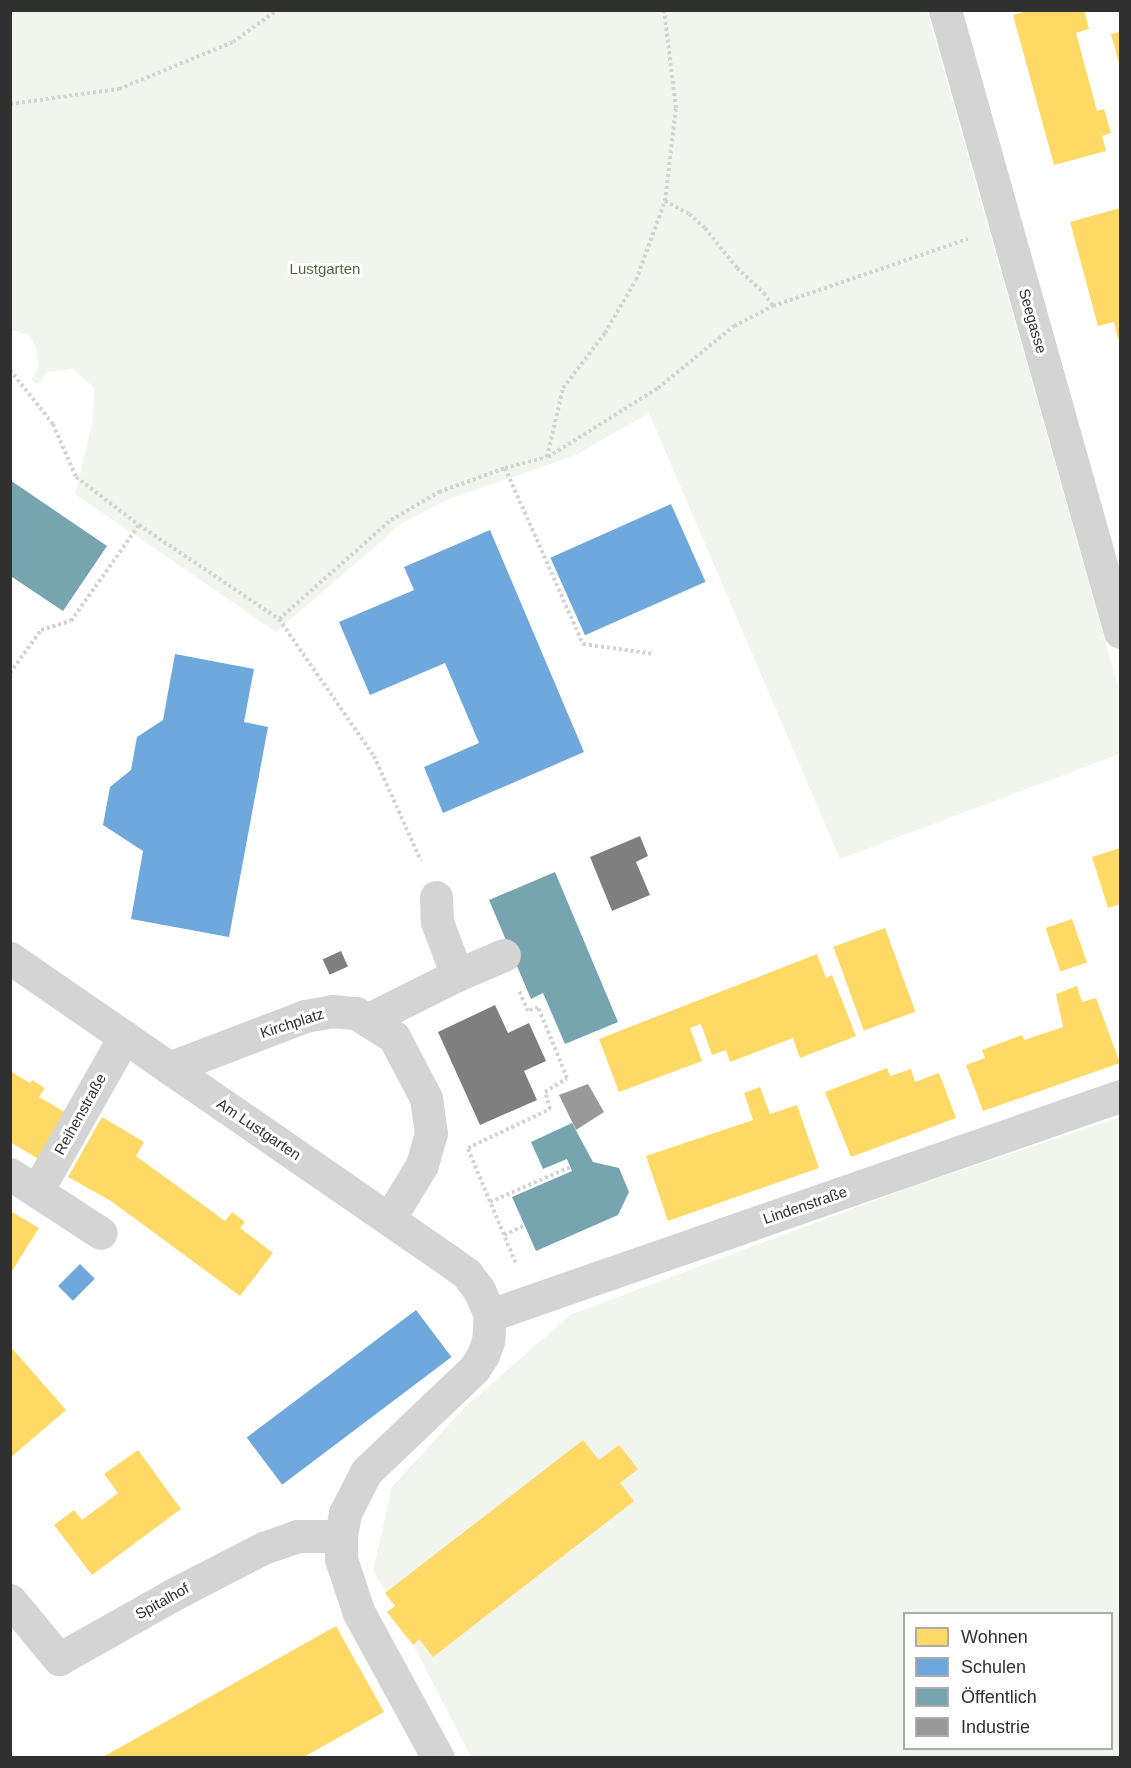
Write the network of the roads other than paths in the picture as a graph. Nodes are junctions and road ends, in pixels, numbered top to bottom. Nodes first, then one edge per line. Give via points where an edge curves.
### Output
1 (945, 10) edge
2 (1120, 632) edge
3 (436, 897) road end
4 (504, 955) road end
5 (10, 958) edge
6 (457, 975) junction
7 (367, 1020) junction
8 (124, 1037) junction
9 (169, 1068) junction
10 (1120, 1096) edge
11 (24, 1183) edge
12 (389, 1219) junction
13 (101, 1233) dead end
14 (490, 1315) junction
15 (341, 1536) junction
16 (10, 1600) edge
17 (438, 1758) edge

1 - 2 street, Seegasse
3 - 6 street via 437,922
4 - 6 street
5 - 8 street, Am Lustgarten
6 - 7 street
7 - 9 street, Kirchplatz via 356,1013 332,1011 305,1016
7 - 12 street, Kirchplatz via 394,1037 426,1098 431,1134 422,1165
8 - 9 street, Am Lustgarten
8 - 11 street, Reihenstraße
9 - 12 street, Am Lustgarten
10 - 14 street, Lindenstraße
11 - 13 street, Reihenstraße
12 - 14 street, Am Lustgarten via 466,1274 480,1290
14 - 15 street via 488,1341 474,1369 366,1472 345,1513
15 - 16 street, Spitalhof via 297,1536 263,1548 59,1659
15 - 17 street via 341,1559 359,1613

